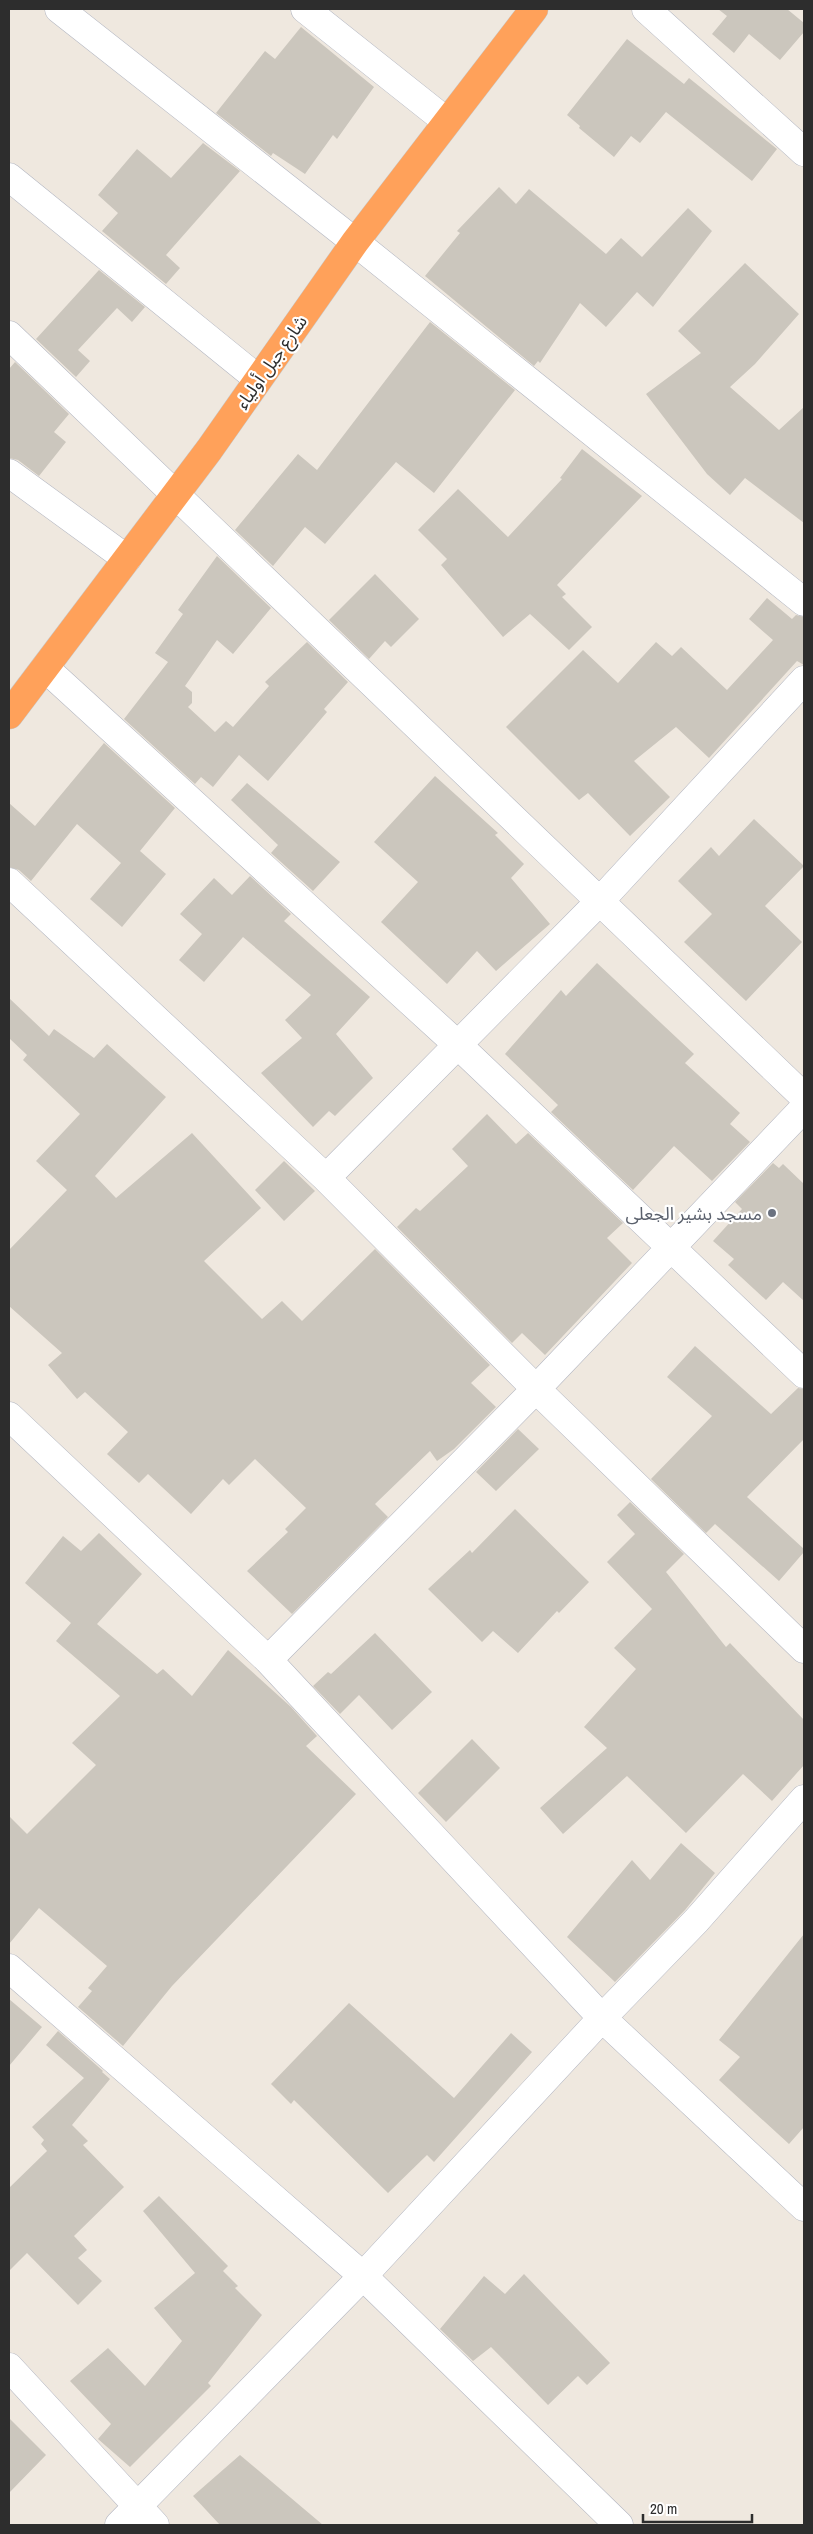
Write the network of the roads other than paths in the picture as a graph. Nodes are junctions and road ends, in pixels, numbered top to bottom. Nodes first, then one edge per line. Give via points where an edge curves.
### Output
1 (59, 9) edge
2 (305, 9) edge
3 (534, 9) edge
4 (646, 9) edge
5 (446, 121) junction
6 (804, 152) edge
7 (9, 177) edge
8 (355, 242) junction
9 (9, 335) edge
10 (258, 379) junction
11 (9, 473) edge
12 (177, 494) junction
13 (128, 559) junction
14 (804, 602) edge
15 (45, 668) junction
16 (804, 680) edge
17 (9, 716) edge
18 (9, 882) edge
19 (599, 902) junction
20 (459, 1046) junction
21 (804, 1097) edge
22 (804, 1108) edge
23 (326, 1178) junction
24 (671, 1248) junction
25 (804, 1374) edge
26 (536, 1389) junction
27 (9, 1416) edge
28 (804, 1649) edge
29 (268, 1660) junction
30 (804, 1799) edge
31 (9, 1968) edge
32 (602, 2018) junction
33 (804, 2207) edge
34 (363, 2276) junction
35 (9, 2367) edge
36 (137, 2519) edge
37 (619, 2525) edge

1 - 8 street
2 - 5 street
3 - 5 highway, شارع جبل أولياء
4 - 6 street
5 - 8 highway, شارع جبل أولياء
7 - 10 street
8 - 10 highway, شارع جبل أولياء
8 - 14 street
9 - 12 street
10 - 12 highway, شارع جبل أولياء
11 - 13 street
12 - 13 highway, شارع جبل أولياء
12 - 19 street
13 - 15 highway, شارع جبل أولياء
15 - 17 highway, شارع جبل أولياء
15 - 20 street
16 - 19 street
18 - 23 street
19 - 20 street
19 - 21 street
20 - 23 street
20 - 24 street
22 - 24 street
23 - 26 street
24 - 25 street
24 - 26 street
26 - 28 street
26 - 29 street
27 - 29 street
29 - 32 street
30 - 32 street via 696,1921
31 - 34 street
32 - 33 street
32 - 34 street
34 - 36 street
34 - 37 street
35 - 36 street

